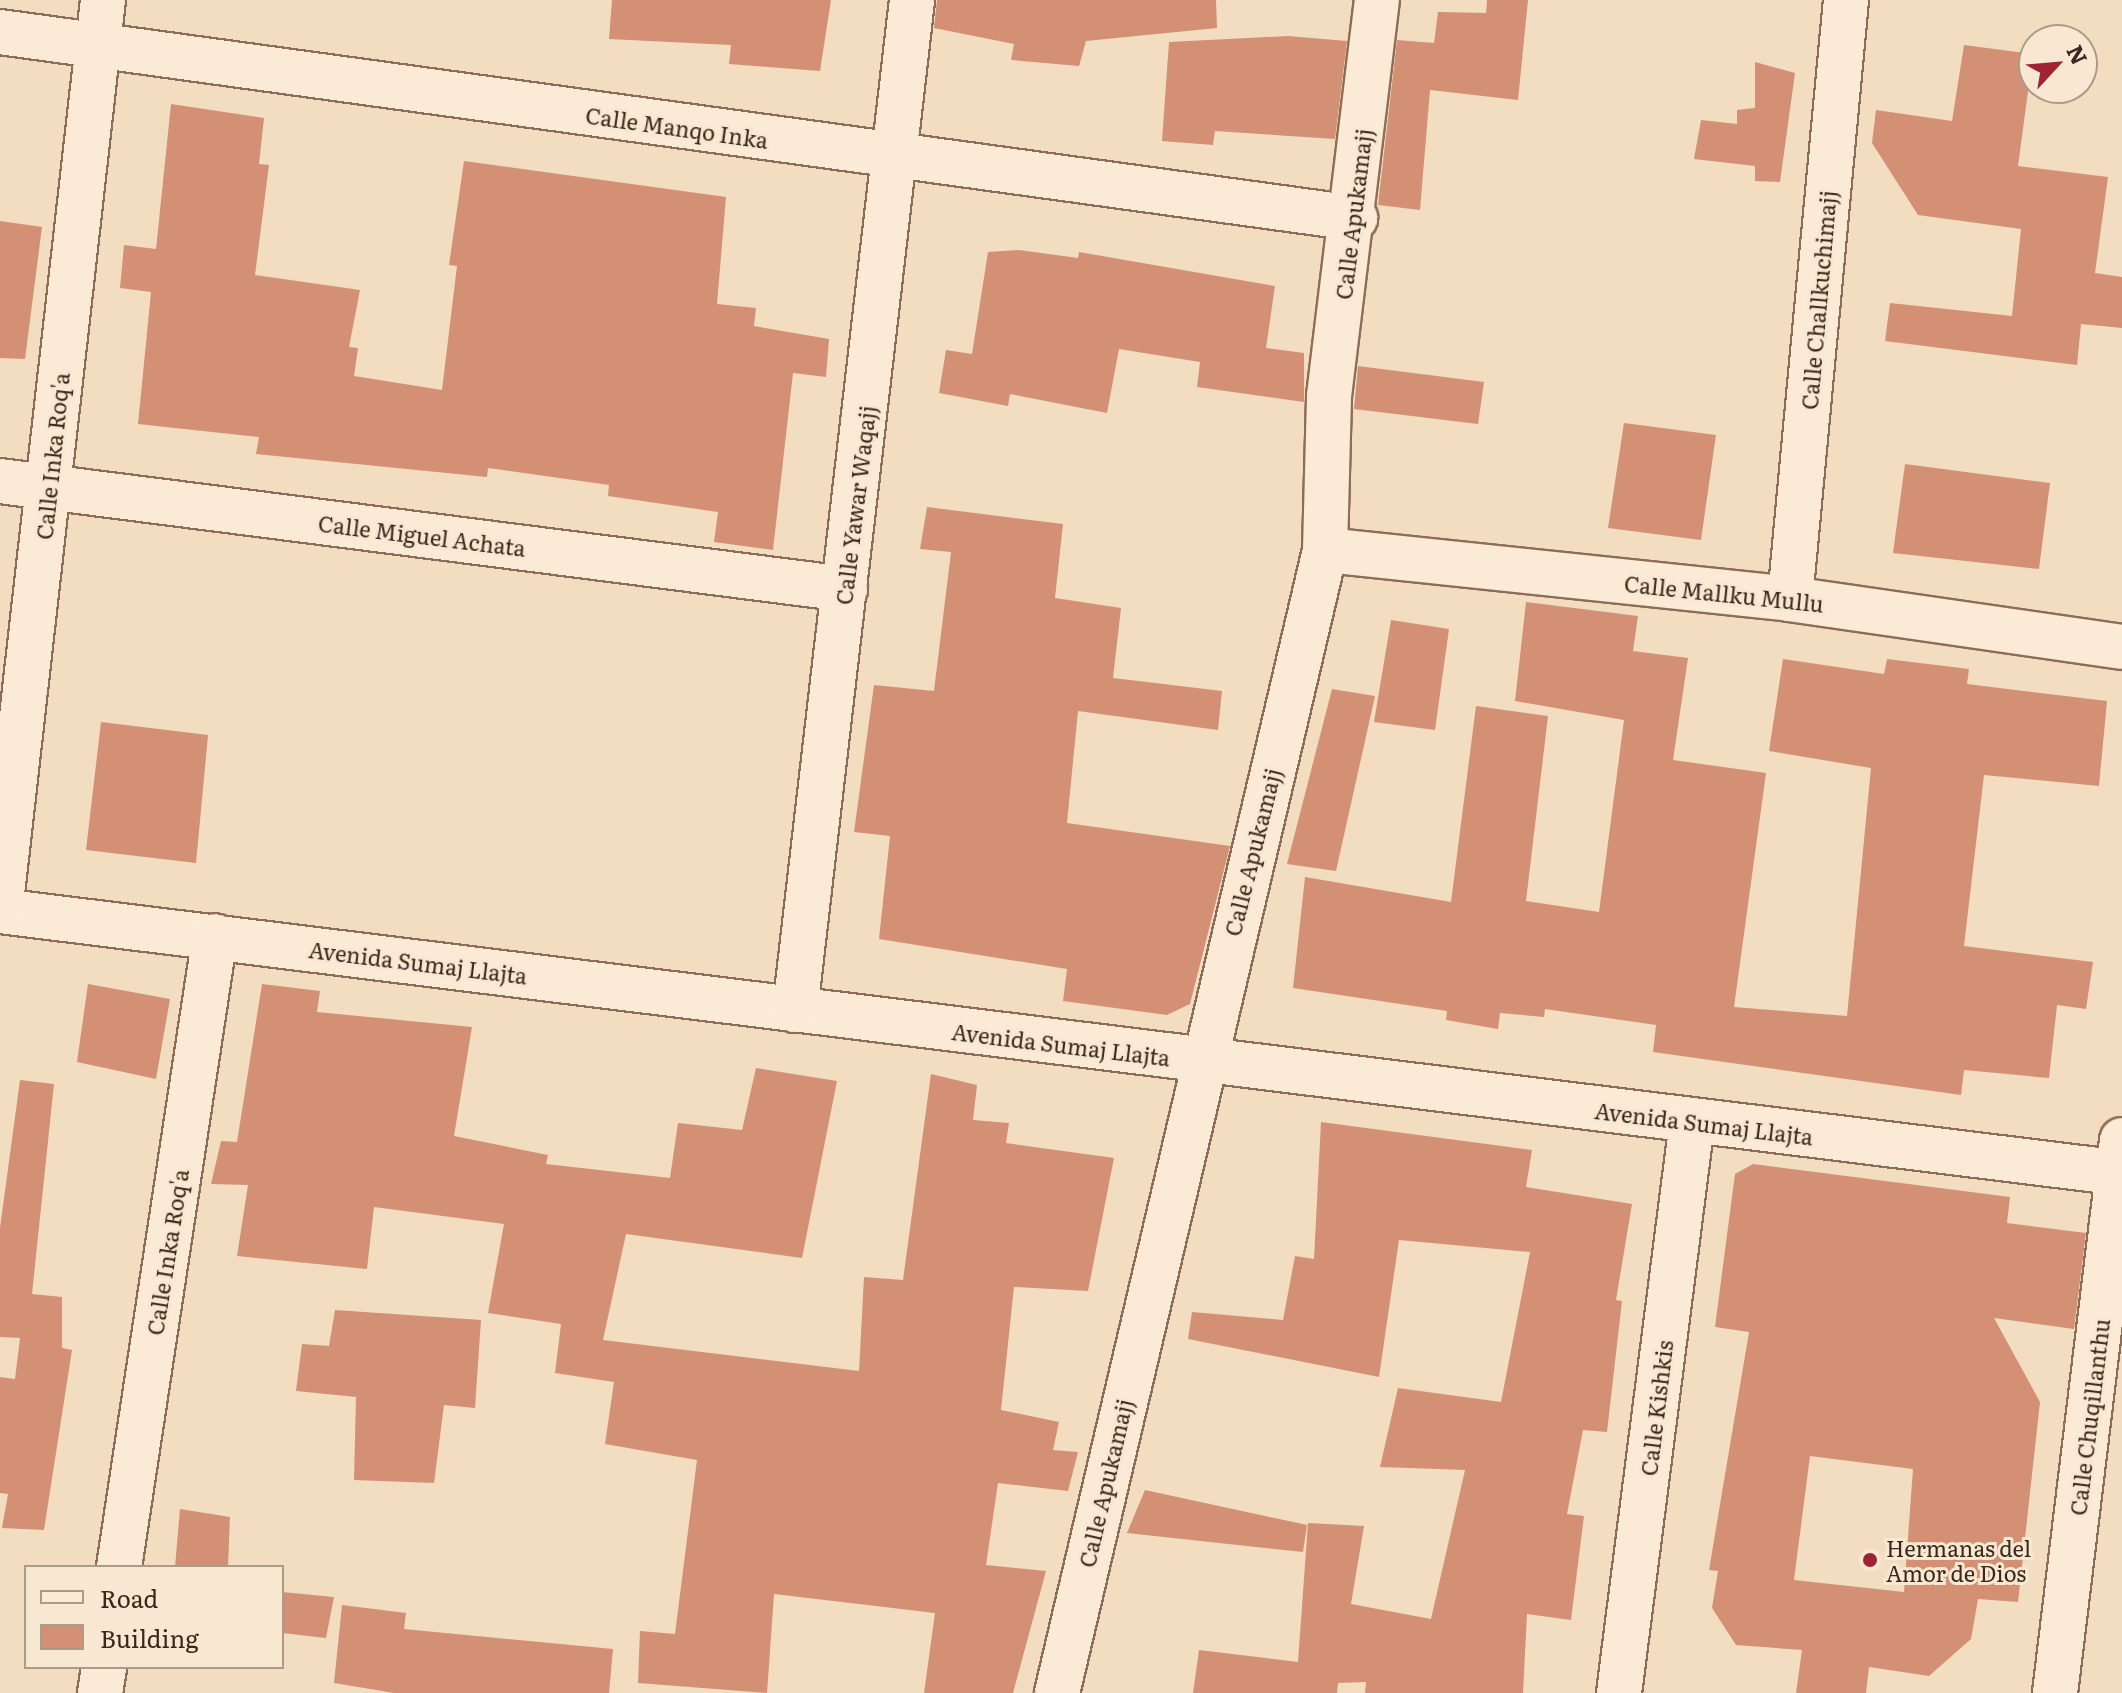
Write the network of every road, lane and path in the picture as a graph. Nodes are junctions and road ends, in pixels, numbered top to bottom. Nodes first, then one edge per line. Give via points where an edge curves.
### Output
1 (103, 0) edge
2 (912, 0) edge
3 (1377, 0) edge
4 (1846, 0) edge
5 (0, 32) edge
6 (98, 44) junction
7 (896, 158) junction
8 (1355, 218) junction
9 (0, 481) edge
10 (48, 487) junction
11 (1325, 550) junction
12 (845, 589) junction
13 (1790, 599) junction
14 (2122, 647) edge
15 (0, 911) edge
16 (215, 936) junction
17 (795, 1010) junction
18 (1201, 1062) junction
19 (1692, 1122) junction
20 (2121, 1162) edge
21 (119, 1565) edge
22 (104, 1669) edge
23 (100, 1693) edge
24 (1057, 1693) edge
25 (1619, 1693) edge
26 (2055, 1693) edge

1 - 6 street, Calle Inka Roq'a
2 - 7 street, Calle Yawar Waqajj
3 - 8 street, Calle Apukamajj
4 - 13 street, Calle Challkuchimajj
5 - 6 street, Calle Manqo Inka
6 - 7 street, Calle Manqo Inka
6 - 10 street, Calle Inka Roq'a
7 - 8 street, Calle Manqo Inka
7 - 12 street, Calle Yawar Waqajj
8 - 11 street, Calle Apukamajj via 1329,396
9 - 10 street, Calle Miguel Achata
10 - 12 street, Calle Miguel Achata
10 - 15 street, Calle Inka Roq'a
11 - 13 street, Calle Mallku Mullu
11 - 18 street, Calle Apukamajj
12 - 17 street, Calle Yawar Waqajj
13 - 14 street, Calle Mallku Mullu
15 - 16 street, Avenida Sumaj Llajta
16 - 17 street, Avenida Sumaj Llajta
16 - 21 street, Calle Inka Roq'a
17 - 18 street, Avenida Sumaj Llajta
18 - 19 street, Avenida Sumaj Llajta
18 - 24 street, Calle Apukamajj
19 - 20 street, Avenida Sumaj Llajta
19 - 25 street, Calle Kishkis
20 - 26 street, Calle Chuqillanthu
22 - 23 street

